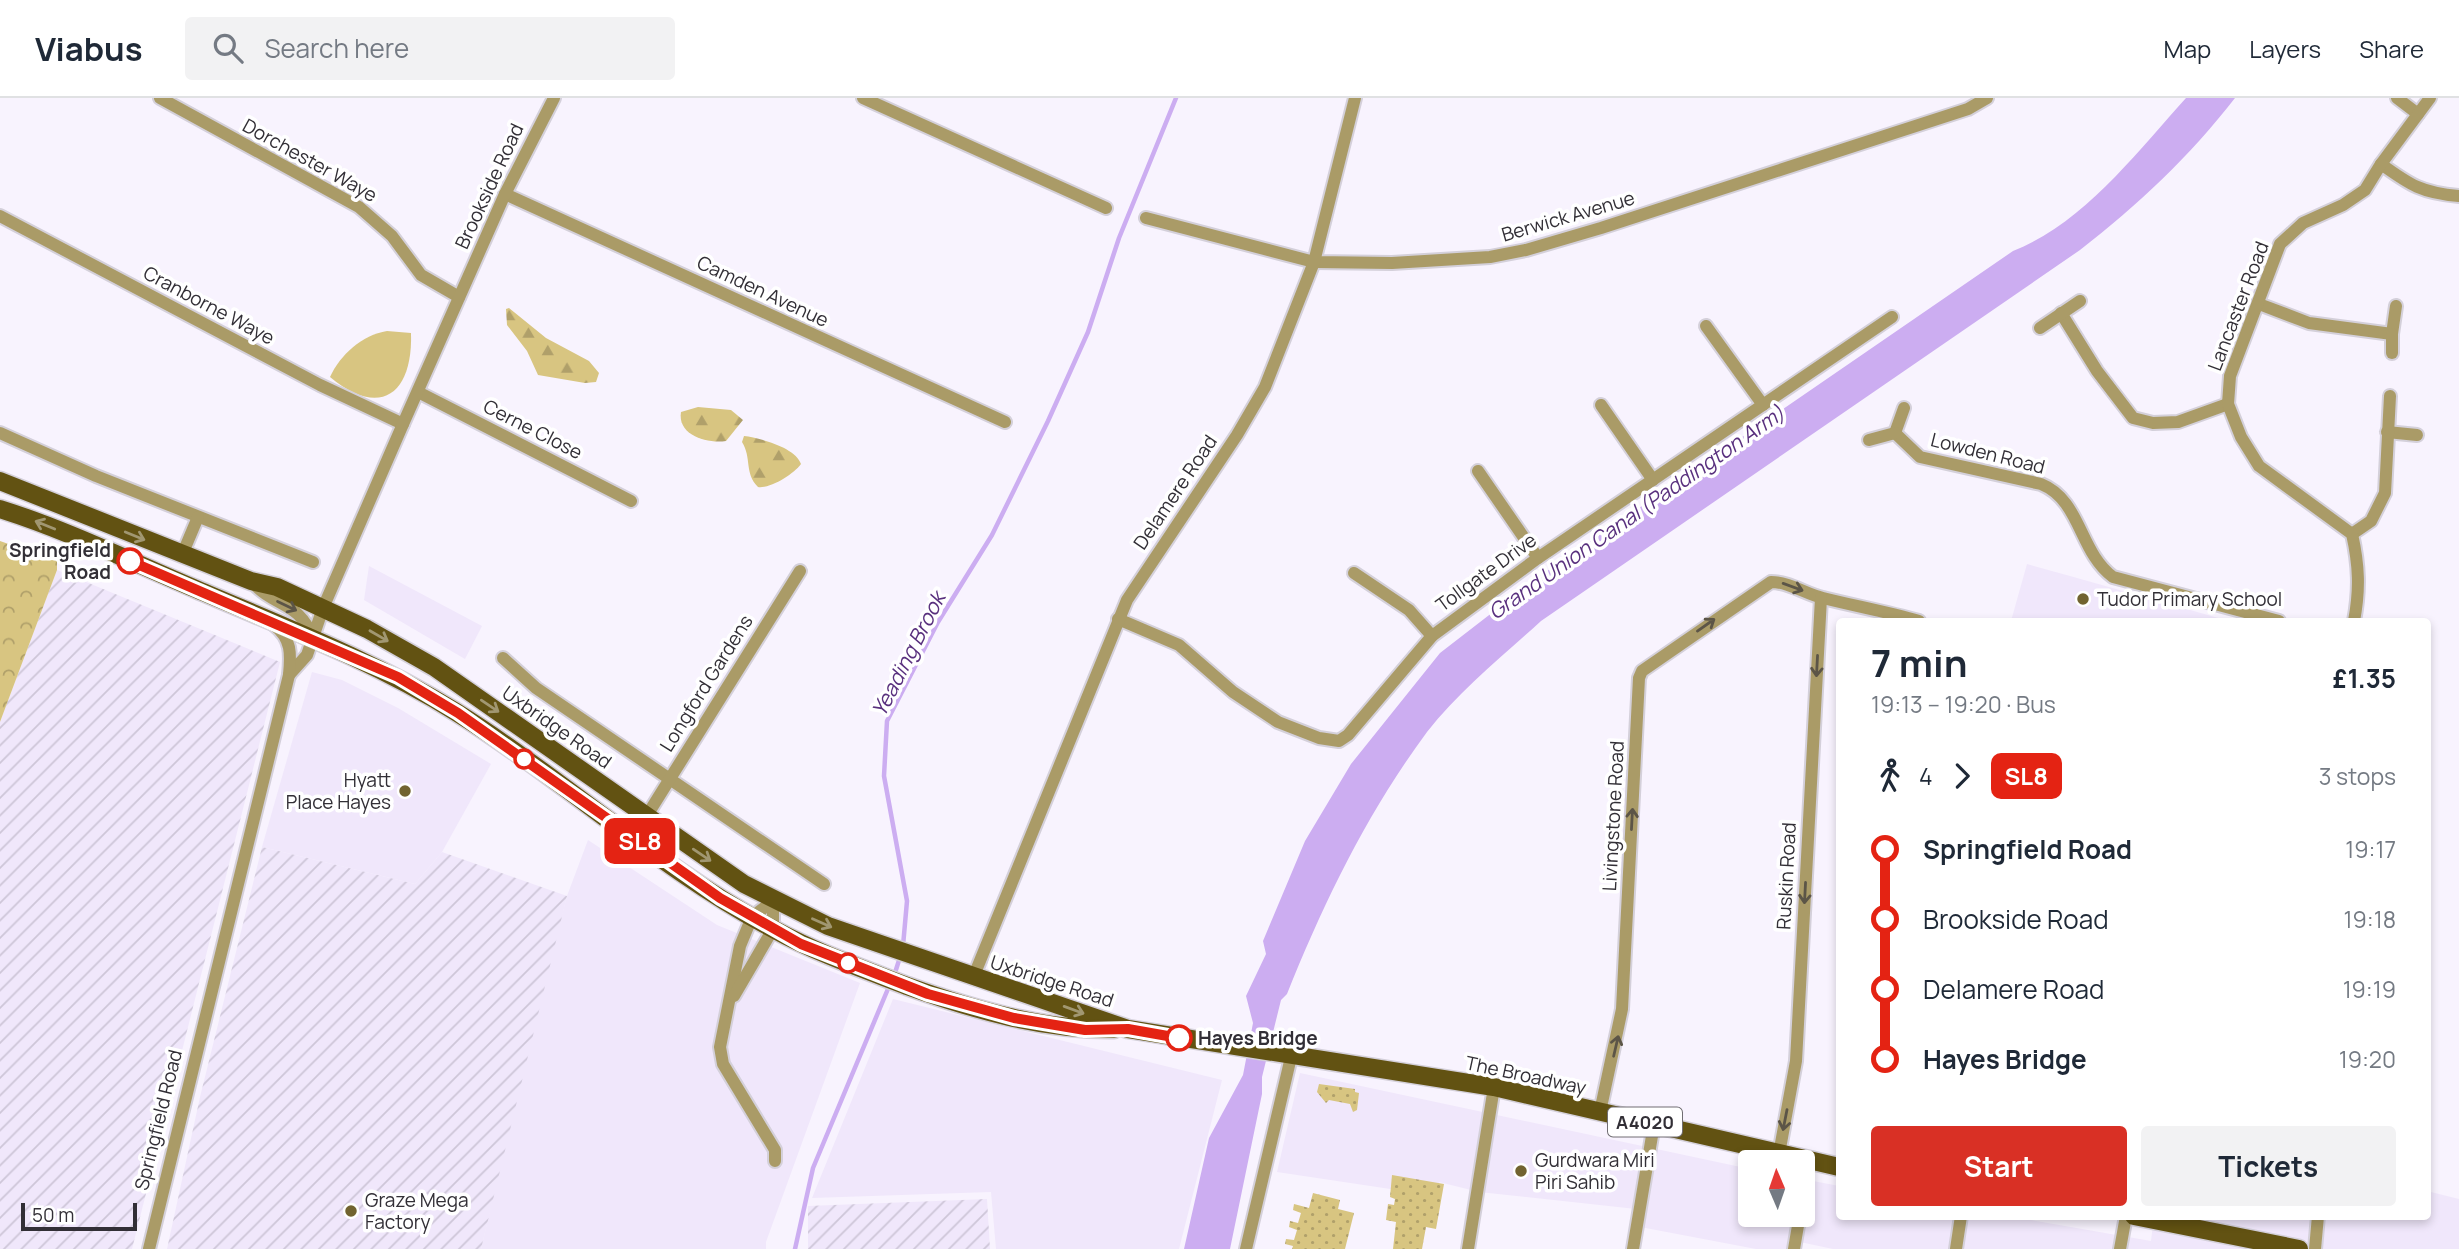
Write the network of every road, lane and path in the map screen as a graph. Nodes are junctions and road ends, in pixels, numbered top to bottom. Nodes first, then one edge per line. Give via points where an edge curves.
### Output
1 (160, 98) edge
2 (554, 98) edge
3 (863, 98) edge
4 (1355, 98) edge
5 (1987, 98) edge
6 (2397, 98) edge
7 (2430, 98) edge
8 (2418, 114) junction
9 (2381, 163) junction
10 (505, 194) junction
11 (2459, 196) edge
12 (1106, 208) dead end
13 (0, 216) edge
14 (1146, 218) dead end
15 (1314, 262) junction
16 (459, 297) junction
17 (2080, 301) dead end
18 (2259, 304) junction
19 (2396, 306) dead end
20 (2061, 313) junction
21 (1892, 317) dead end
22 (1706, 326) dead end
23 (2040, 328) dead end
24 (2392, 334) junction
25 (2392, 353) dead end
26 (418, 392) junction
27 (2390, 396) dead end
28 (2228, 404) junction
29 (1601, 405) dead end
30 (1763, 405) junction
31 (1904, 408) dead end
32 (1005, 422) dead end
33 (402, 424) junction
34 (2387, 432) junction
35 (0, 433) edge
36 (1895, 433) junction
37 (2417, 435) dead end
38 (1869, 440) dead end
39 (1478, 471) dead end
40 (1653, 480) junction
41 (0, 481) edge
42 (631, 501) dead end
43 (0, 509) edge
44 (198, 517) junction
45 (2352, 534) junction
46 (182, 555) junction
47 (1538, 558) junction
48 (313, 562) dead end
49 (800, 571) dead end
50 (1354, 573) dead end
51 (251, 581) junction
52 (1821, 598) junction
53 (323, 608) junction
54 (1908, 618) edge
55 (2267, 618) edge
56 (2355, 618) edge
57 (265, 619) junction
58 (1118, 619) junction
59 (1432, 636) junction
60 (314, 640) junction
61 (503, 658) dead end
62 (289, 675) junction
63 (668, 780) junction
64 (646, 817) junction
65 (824, 884) dead end
66 (774, 901) junction
67 (752, 917) junction
68 (773, 929) junction
69 (924, 960) junction
70 (973, 978) junction
71 (1020, 991) junction
72 (928, 994) junction
73 (728, 1005) junction
74 (1014, 1018) junction
75 (1128, 1029) junction
76 (1287, 1057) junction
77 (1494, 1087) junction
78 (1600, 1112) junction
79 (1654, 1124) junction
80 (1762, 1150) edge
81 (1780, 1150) edge
82 (775, 1161) dead end
83 (1815, 1163) edge
84 (1836, 1166) edge
85 (1960, 1220) edge
86 (2125, 1220) edge
87 (2157, 1220) edge
88 (2318, 1220) edge
89 (1798, 1227) edge
90 (2287, 1248) edge
91 (149, 1249) edge
92 (1246, 1249) edge
93 (1468, 1249) edge
94 (1633, 1249) edge
95 (1794, 1249) edge
96 (1956, 1249) edge
97 (2120, 1249) edge
98 (2315, 1249) edge

1 - 16 street, Dorchester Waye via 359,207 392,236 421,275
2 - 10 street, Brookside Road
3 - 12 street
4 - 15 street, Delamere Road
5 - 15 street, Berwick Avenue via 1950,115 1526,250 1490,257
6 - 8 street
7 - 8 street, Lancaster Road
8 - 9 street, Lancaster Road
9 - 11 street via 2415,188
9 - 18 street, Lancaster Road via 2365,190 2303,223 2280,244
10 - 16 street, Brookside Road
10 - 32 street, Camden Avenue
13 - 33 street, Cranborne Waye
14 - 15 street, Berwick Avenue
15 - 58 street, Delamere Road via 1252,411 1137,582
16 - 26 street, Brookside Road
17 - 20 street
18 - 24 street via 2309,323
18 - 28 street, Lancaster Road via 2230,376
19 - 24 street
20 - 23 street
20 - 28 street via 2133,418 2178,422
21 - 30 street, Tollgate Drive
22 - 30 street
24 - 25 street
26 - 33 street, Brookside Road
26 - 42 street, Cerne Close
27 - 34 street
28 - 45 street, Lancaster Road via 2241,438 2259,466
29 - 40 street
30 - 40 street, Tollgate Drive
31 - 36 street
33 - 53 street, Brookside Road
34 - 37 street
34 - 45 street via 2385,493 2371,521
35 - 44 street
36 - 38 street
36 - 55 street, Lowden Road via 1920,457 2051,488 2068,505 2093,557 2120,580
39 - 47 street
40 - 47 street, Tollgate Drive
41 -> 46 main road, Uxbridge Road / A4020
57 -> 43 main road, Uxbridge Road / A4020
44 - 46 street
44 - 48 street
45 - 56 street via 2360,592
46 - 51 main road, Uxbridge Road / A4020
47 - 59 street, Tollgate Drive
49 - 63 street, Longford Gardens
50 - 59 street via 1409,610
51 - 53 main road, Uxbridge Road / A4020 via 277,587
51 -> 60 street via 265,597 298,612
52 - 54 street
78 -> 52 street, Livingstone Road via 1622,1009 1639,678 1645,668 1765,584 1783,583
52 -> 81 street, Ruskin Road via 1796,1061
53 - 60 street, Brookside Road
53 -> 64 main road, Uxbridge Road / A4020 via 434,667
57 - 60 main road, Uxbridge Road / A4020
57 - 62 street, Springfield Road via 288,641
58 - 59 street, Tollgate Drive via 1179,645 1233,692 1279,723 1335,742 1348,735
58 - 70 street, Delamere Road
60 - 62 street, Springfield Road
60 - 67 main road, Uxbridge Road / A4020 via 398,677 458,713
61 - 63 street via 536,688
62 - 91 street, Springfield Road
63 - 64 street, Longford Gardens
63 - 65 street
64 -> 66 main road, Uxbridge Road / A4020
66 - 67 street
66 - 68 street
66 -> 69 main road, Uxbridge Road / A4020
67 - 68 main road, Uxbridge Road / A4020
67 - 73 street via 740,946
68 - 72 main road, Uxbridge Road / A4020
68 - 73 street
69 - 70 main road, Uxbridge Road / A4020
69 - 72 main road
70 - 71 main road, Uxbridge Road / A4020
71 - 74 main road via 1020,1009
71 -> 75 main road, Uxbridge Road / A4020
72 - 74 main road, Uxbridge Road / A4020
73 - 82 street via 720,1047 723,1065 775,1150
74 - 75 main road, Uxbridge Road / A4020 via 1085,1030
75 - 76 main road, A4020
76 - 77 main road, The Broadway / A4020
76 - 92 street
77 - 78 main road, The Broadway / A4020
77 - 93 street
78 - 79 main road, The Broadway / A4020
79 - 80 main road, The Broadway / A4020
79 - 94 street
83 - 84 main road, The Broadway / A4020
85 - 96 street
86 - 97 street
87 - 90 main road
88 - 98 street
89 - 95 street

